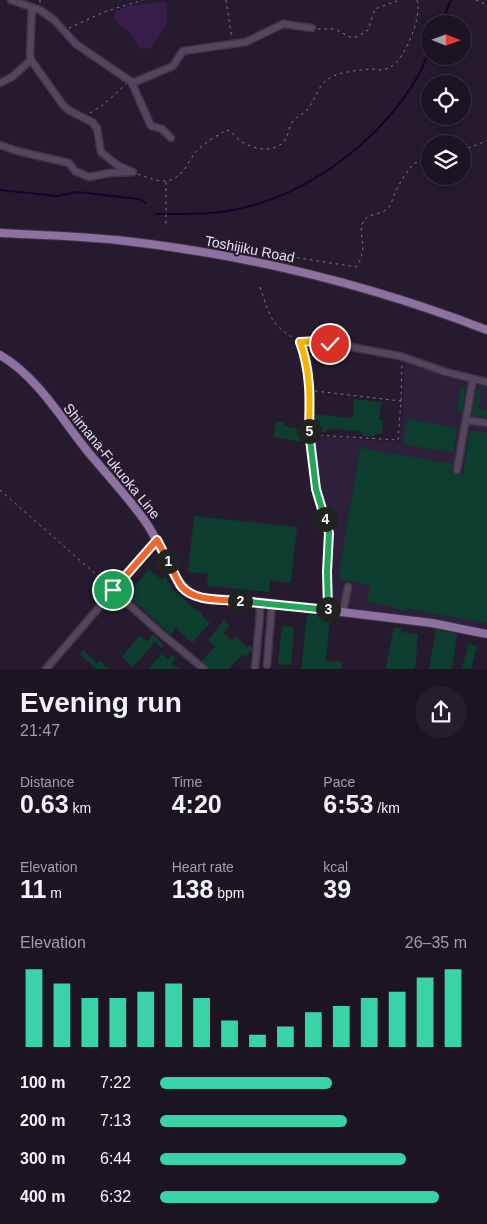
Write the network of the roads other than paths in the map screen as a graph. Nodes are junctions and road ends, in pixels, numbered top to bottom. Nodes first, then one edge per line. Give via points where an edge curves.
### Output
1 (11, 0) edge
2 (32, 7) junction
3 (312, 28) road end
4 (31, 60) junction
5 (130, 81) junction
6 (0, 83) edge
7 (171, 138) dead end
8 (0, 145) edge
9 (0, 233) edge
10 (487, 330) edge
11 (0, 356) edge
12 (473, 379) junction
13 (487, 382) edge
14 (466, 420) junction
15 (487, 423) edge
16 (457, 470) dead end
17 (157, 540) junction
18 (348, 587) dead end
19 (113, 590) junction
20 (259, 602) junction
21 (272, 604) junction
22 (328, 610) junction
23 (343, 612) junction
24 (487, 634) edge
25 (267, 665) dead end
26 (46, 669) edge
27 (204, 669) edge
28 (255, 669) edge

1 - 2 street
2 - 4 street
2 - 5 street via 54,20 76,44
3 - 5 street via 284,24 246,42 183,51 167,70
4 - 6 street
4 - 8 street via 63,105 84,116 97,128 101,152 117,165 133,172 89,177 76,171 69,163
5 - 7 street via 151,126 162,129
9 - 10 main road, Toshijiku Road via 116,240 264,263 330,278 447,314
11 - 17 main road, Shimana-Fukuoka Line via 33,381
12 - 13 street
12 - 14 street
12 - 22 street via 402,357 318,341 300,342 306,357 310,390 308,434 316,489 329,533
14 - 15 street
14 - 16 street
17 - 19 street
17 - 20 main road, Shimana-Fukuoka Line via 180,585 189,593 198,597
18 - 23 street
19 - 26 street
19 - 27 street
20 - 21 main road, Shimana-Fukuoka Line
20 - 28 street
21 - 22 main road, Shimana-Fukuoka Line
21 - 25 street
22 - 23 main road, Shimana-Fukuoka Line
23 - 24 main road, Shimana-Fukuoka Line via 432,623

